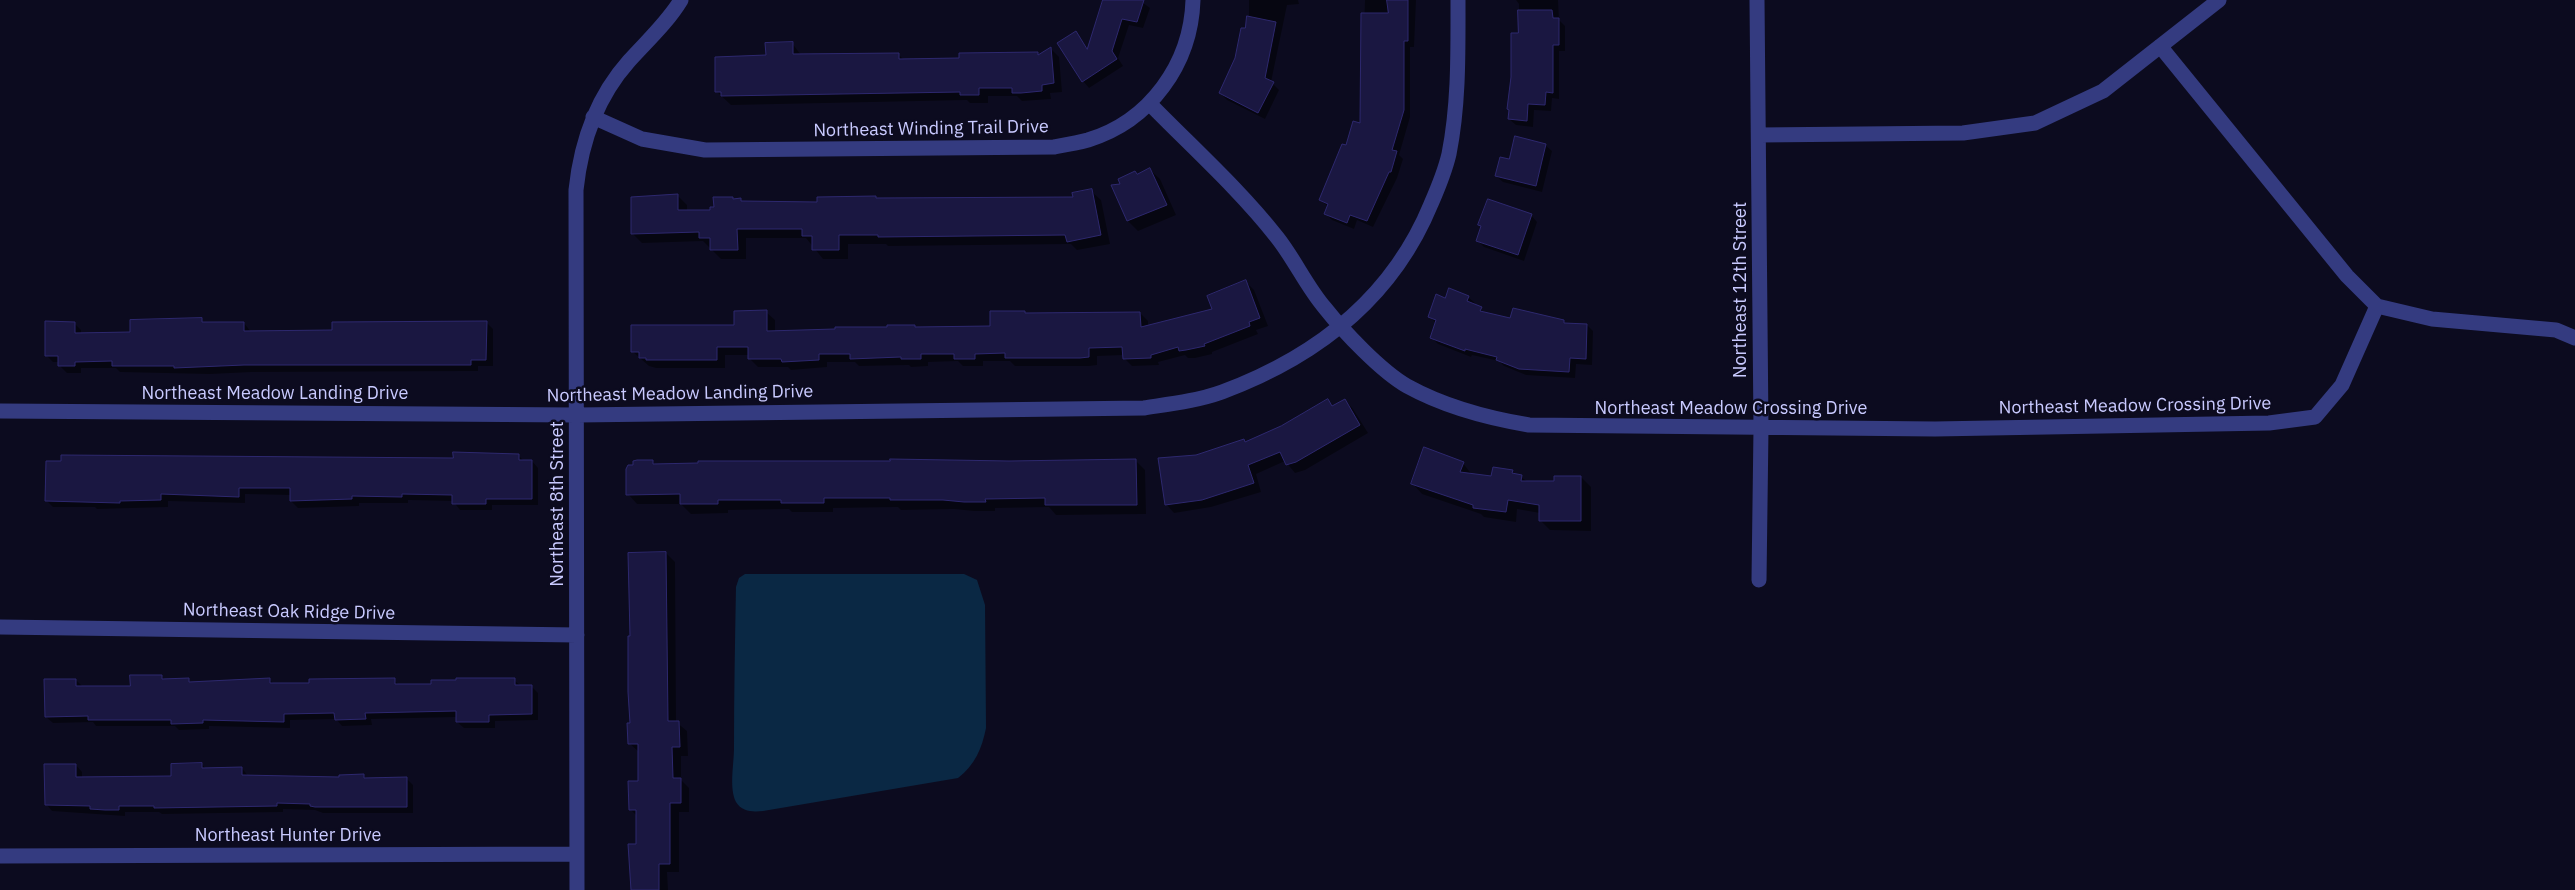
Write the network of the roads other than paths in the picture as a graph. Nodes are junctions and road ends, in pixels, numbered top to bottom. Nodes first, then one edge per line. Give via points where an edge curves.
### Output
1 (681, 0) edge
2 (1193, 0) edge
3 (1458, 0) edge
4 (1757, 0) edge
5 (2219, 0) edge
6 (2160, 46) junction
7 (1150, 104) junction
8 (593, 117) junction
9 (1759, 135) junction
10 (2378, 306) junction
11 (1342, 327) junction
12 (2575, 338) edge
13 (0, 411) edge
14 (577, 415) junction
15 (1761, 428) junction
16 (1759, 580) dead end
17 (0, 627) edge
18 (577, 635) junction
19 (577, 854) junction
20 (0, 856) edge
21 (577, 890) edge

1 - 8 street, Northeast 8th Street via 661,28 617,75
2 - 7 street, Northeast Winding Trail Drive via 1193,17 1186,44 1170,78
3 - 11 street, Northeast Meadow Landing Drive via 1458,85 1454,122 1448,156 1436,192 1423,224 1392,276
4 - 9 street, Northeast 12th Street
5 - 6 street
6 - 9 street via 2103,91 2036,123 1963,133
6 - 10 street via 2347,276
7 - 8 street, Northeast Winding Trail Drive via 1118,126 1089,140 1020,149 705,150 642,139
7 - 11 street, Northeast Meadow Crossing Drive via 1276,235 1320,302
8 - 14 street, Northeast 8th Street via 583,143 576,190
9 - 15 street, Northeast 12th Street
10 - 12 street via 2432,319 2556,330
10 - 15 street, Northeast Meadow Crossing Drive via 2342,385 2315,417 2268,423 1935,429
11 - 14 street, Northeast Meadow Landing Drive via 1284,364 1221,392 1144,408
11 - 15 street, Northeast Meadow Crossing Drive via 1405,385 1453,406 1502,420 1554,427
13 - 14 street, Northeast Meadow Landing Drive
14 - 18 street, Northeast 8th Street
15 - 16 street, Northeast 12th Street
17 - 18 street, Northeast Oak Ridge Drive
18 - 19 street, Northeast 8th Street
19 - 20 street, Northeast Hunter Drive
19 - 21 street, Northeast 8th Street

